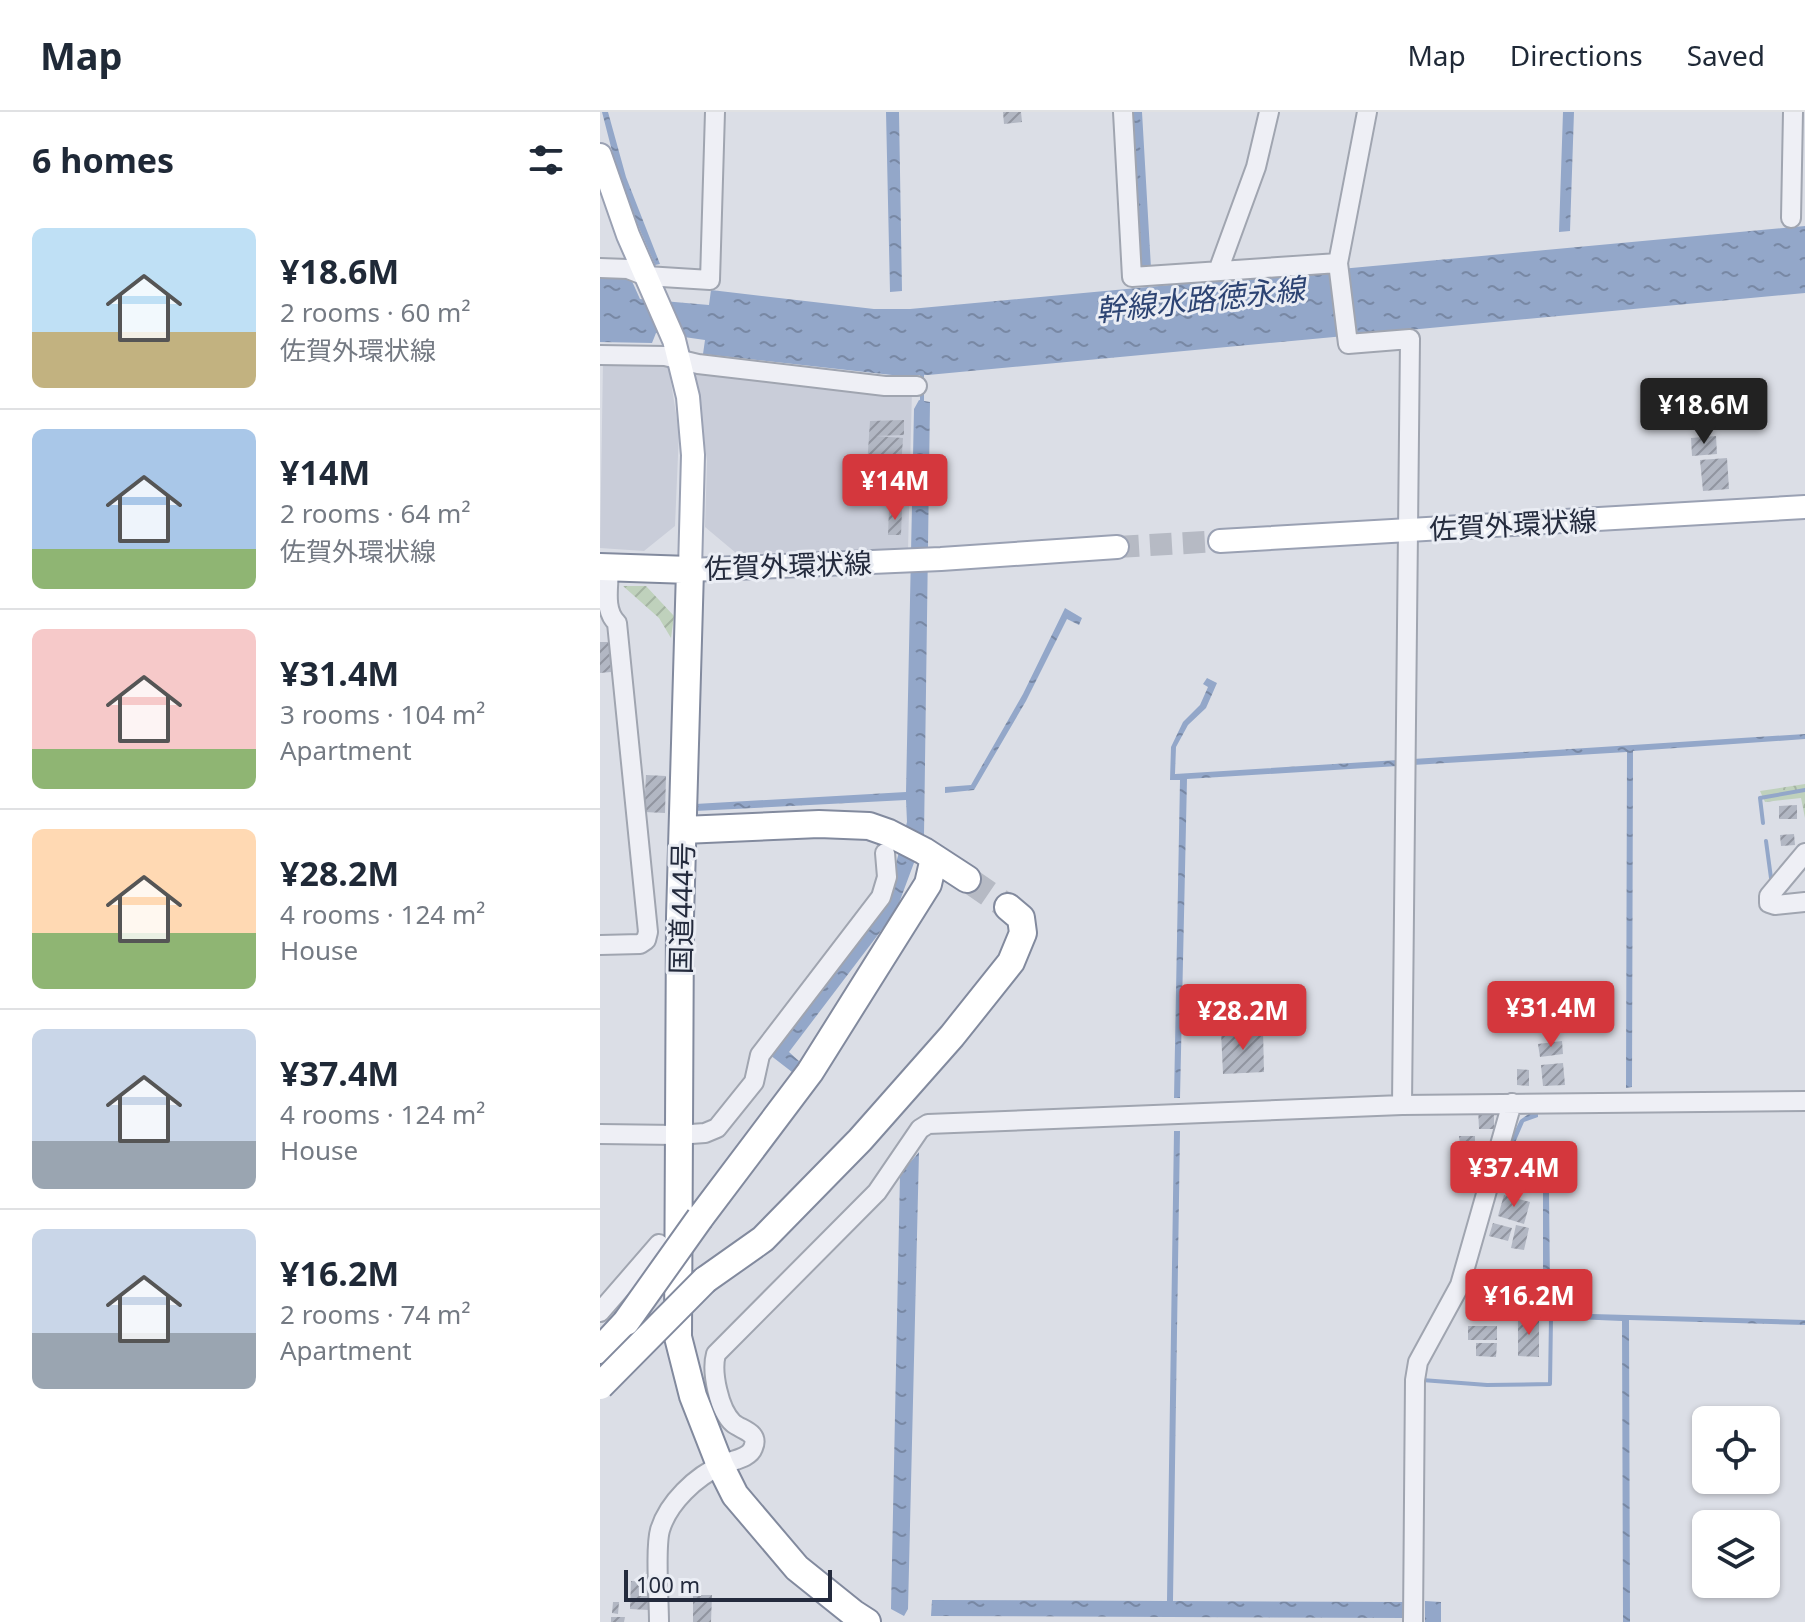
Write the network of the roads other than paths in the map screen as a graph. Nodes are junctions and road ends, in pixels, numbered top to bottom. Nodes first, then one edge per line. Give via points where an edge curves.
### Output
1 (715, 112) edge
2 (1123, 112) edge
3 (1269, 112) edge
4 (1367, 112) edge
5 (1793, 112) edge
6 (600, 155) edge
7 (1791, 218) dead end
8 (1338, 263) junction
9 (600, 268) edge
10 (1218, 271) junction
11 (650, 285) junction
12 (677, 350) junction
13 (600, 355) edge
14 (917, 386) dead end
15 (1805, 507) edge
16 (1408, 530) junction
17 (1220, 541) tunnel mouth
18 (1117, 547) tunnel mouth
19 (604, 567) edge
20 (690, 570) junction
21 (683, 830) junction
22 (885, 853) dead end
23 (1805, 853) edge
24 (934, 858) junction
25 (967, 879) tunnel mouth
26 (1805, 902) edge
27 (1008, 907) tunnel mouth
28 (600, 945) edge
29 (1805, 1101) edge
30 (1512, 1103) junction
31 (1402, 1105) junction
32 (600, 1134) edge
33 (677, 1135) junction
34 (659, 1244) dead end
35 (600, 1312) edge
36 (600, 1350) edge
37 (600, 1386) edge
38 (720, 1465) junction
39 (659, 1622) edge
40 (867, 1622) edge
41 (1413, 1622) edge

1 - 11 street via 710,280
2 - 10 street via 1132,277
3 - 10 street via 1256,167
4 - 8 street
5 - 7 street
6 - 11 main road, 佐賀外環状線
8 - 10 street
8 - 16 street via 1348,344 1410,339
9 - 11 street via 628,269
11 - 12 main road, 佐賀外環状線
12 - 13 street
12 - 14 street via 698,364
12 - 20 main road, 佐賀外環状線 via 693,455
15 - 16 main road, 佐賀外環状線
16 - 17 main road, 佐賀外環状線
16 - 31 street
18 - 20 main road, 佐賀外環状線
19 - 20 highway
19 - 28 street via 610,616 617,623 648,932 640,944
20 - 21 highway, 国道444号
21 - 24 highway via 847,823 889,833
21 - 33 highway, 国道444号
22 - 33 street via 887,877 881,897 760,1055 754,1082 717,1128
23 - 26 street via 1769,896 1769,903
24 - 25 highway
24 - 36 highway, bridge via 928,884 810,1072
27 - 37 highway, bridge via 1021,918 1023,933 1011,962 952,1036 763,1239 705,1280
29 - 30 street
30 - 31 street
30 - 41 street via 1460,1285 1418,1362
31 - 38 street via 928,1124 877,1192 716,1354 719,1397 733,1423 754,1438 747,1456
32 - 33 street
33 - 38 highway, 国道444号 via 678,1337 693,1396
34 - 35 street
38 - 39 street via 693,1483 660,1532
38 - 40 highway, 国道444号 via 735,1495 797,1568

